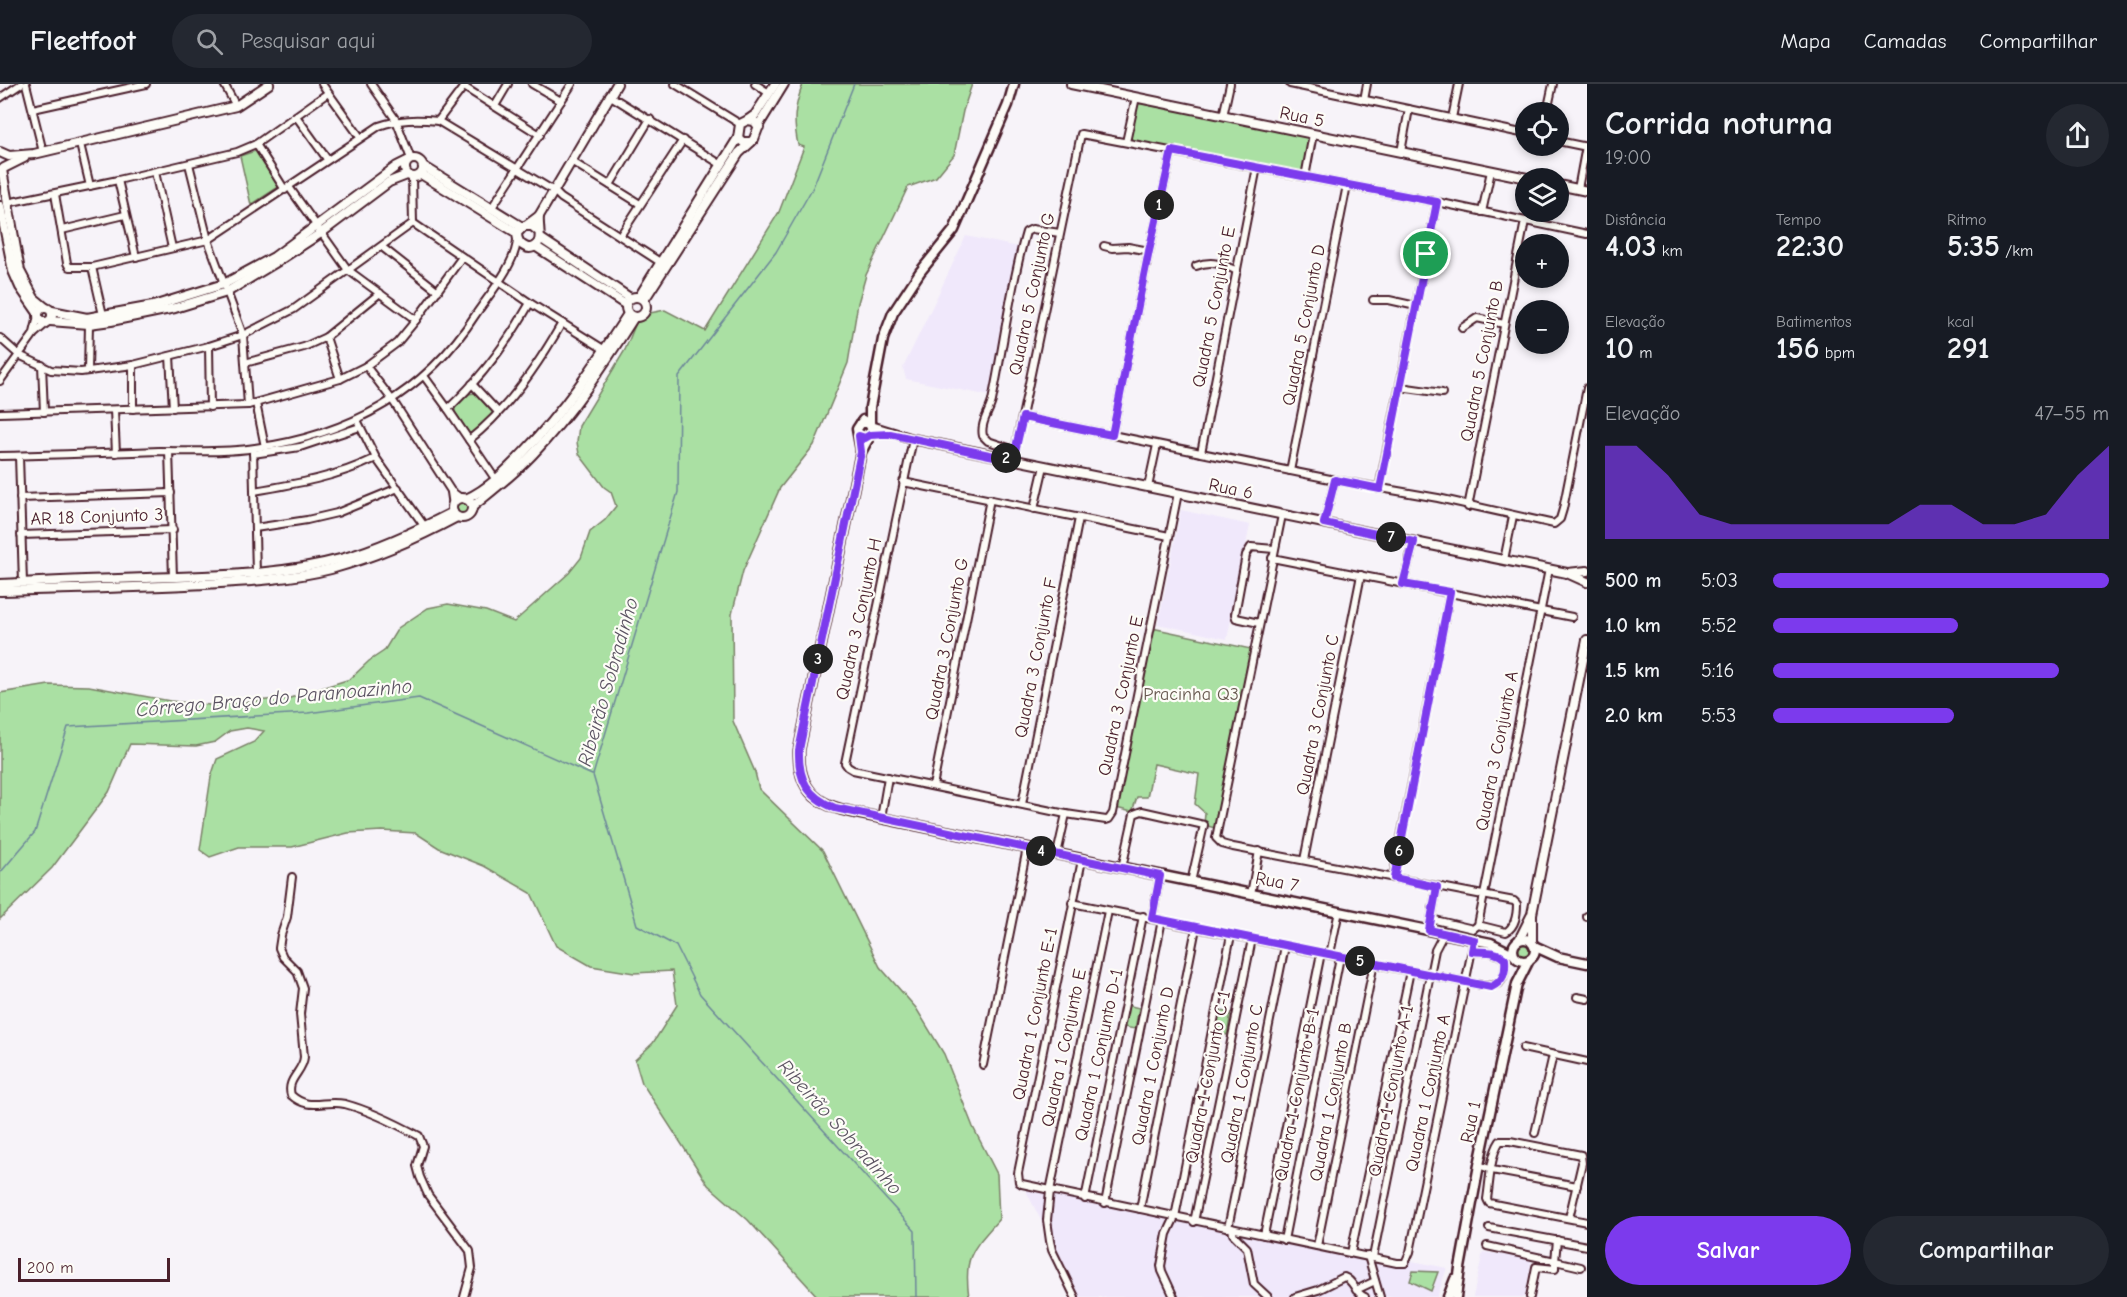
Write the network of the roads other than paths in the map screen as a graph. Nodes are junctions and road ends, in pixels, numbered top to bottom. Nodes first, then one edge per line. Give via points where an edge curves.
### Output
1 (21, 84) edge
2 (26, 84) edge
3 (146, 84) edge
4 (224, 84) edge
5 (268, 84) edge
6 (322, 84) edge
7 (371, 84) edge
8 (508, 84) edge
9 (532, 84) edge
10 (572, 84) edge
11 (617, 84) edge
12 (675, 84) edge
13 (755, 84) edge
14 (775, 84) edge
15 (784, 84) edge
16 (1014, 84) edge
17 (1021, 84) edge
18 (1071, 84) edge
19 (1230, 84) edge
20 (1290, 84) edge
21 (1367, 84) edge
22 (1460, 84) edge
23 (1553, 84) edge
24 (137, 85) edge
25 (465, 85) edge
26 (1090, 86) edge
27 (328, 93) junction
28 (770, 93) junction
29 (609, 95) junction
30 (0, 98) edge
31 (1136, 98) junction
32 (1364, 100) junction
33 (561, 101) junction
34 (1549, 102) edge
35 (1008, 105) junction
36 (236, 106) junction
37 (495, 106) junction
38 (33, 109) junction
39 (1408, 109) junction
40 (296, 116) junction
41 (1223, 116) junction
42 (1452, 118) junction
43 (650, 119) junction
44 (396, 120) junction
45 (748, 120) junction
46 (438, 121) junction
47 (740, 124) junction
48 (759, 127) junction
49 (1515, 132) edge
50 (1312, 134) junction
51 (540, 135) junction
52 (360, 137) junction
53 (738, 138) junction
54 (683, 140) junction
55 (751, 142) junction
56 (1126, 142) junction
57 (1569, 143) edge
58 (80, 144) junction
59 (256, 144) junction
60 (1586, 146) edge
61 (1172, 151) junction
62 (43, 152) junction
63 (1401, 152) junction
64 (2, 153) edge
65 (34, 154) junction
66 (327, 159) junction
67 (409, 160) junction
68 (571, 161) junction
69 (189, 164) junction
70 (722, 165) junction
71 (1257, 167) junction
72 (518, 168) junction
73 (2, 170) edge
74 (422, 170) junction
75 (1491, 171) junction
76 (155, 172) junction
77 (410, 176) junction
78 (1515, 176) edge
79 (1305, 177) junction
80 (117, 180) junction
81 (610, 185) junction
82 (90, 186) junction
83 (1347, 186) junction
84 (1569, 187) edge
85 (287, 188) junction
86 (1578, 189) junction
87 (554, 191) junction
88 (1587, 191) edge
89 (55, 194) junction
90 (1437, 202) junction
91 (4, 204) edge
92 (640, 204) junction
93 (491, 209) junction
94 (1482, 212) junction
95 (125, 215) junction
96 (539, 216) junction
97 (1515, 219) edge
98 (1525, 222) edge
99 (1530, 222) edge
100 (413, 223) junction
101 (319, 229) junction
102 (62, 230) junction
103 (521, 231) junction
104 (1060, 233) junction
105 (1587, 234) edge
106 (539, 235) junction
107 (620, 236) junction
108 (208, 240) junction
109 (1104, 246) dead end
110 (382, 247) junction
111 (531, 247) junction
112 (172, 248) junction
113 (1149, 251) junction
114 (514, 256) junction
115 (136, 257) junction
116 (462, 257) junction
117 (660, 262) junction
118 (1196, 266) dead end
119 (92, 267) junction
120 (348, 270) junction
121 (1237, 271) junction
122 (498, 280) junction
123 (226, 288) junction
124 (438, 291) junction
125 (380, 293) junction
126 (642, 298) junction
127 (1373, 300) dead end
128 (628, 302) junction
129 (530, 303) junction
130 (1416, 306) junction
131 (49, 310) junction
132 (38, 315) junction
133 (103, 315) junction
134 (631, 316) junction
135 (416, 320) junction
136 (49, 321) junction
137 (562, 323) junction
138 (89, 324) junction
139 (1504, 324) junction
140 (1462, 328) dead end
141 (34, 334) junction
142 (243, 335) junction
143 (326, 337) junction
144 (0, 338) edge
145 (208, 346) junction
146 (605, 350) junction
147 (19, 355) junction
148 (170, 356) junction
149 (245, 363) junction
150 (133, 365) junction
151 (42, 366) junction
152 (366, 366) junction
153 (88, 371) junction
154 (424, 376) junction
155 (340, 379) junction
156 (0, 381) edge
157 (472, 384) junction
158 (1400, 387) junction
159 (1587, 388) edge
160 (1442, 393) dead end
161 (393, 401) junction
162 (256, 403) junction
163 (248, 405) junction
164 (210, 407) junction
165 (173, 408) junction
166 (133, 409) junction
167 (448, 409) junction
168 (114, 410) junction
169 (44, 412) junction
170 (498, 412) junction
171 (0, 413) edge
172 (1023, 417) junction
173 (357, 420) junction
174 (360, 427) junction
175 (867, 430) junction
176 (1112, 435) junction
177 (913, 439) junction
178 (469, 440) junction
179 (1158, 445) junction
180 (265, 447) junction
181 (1015, 450) junction
182 (169, 451) junction
183 (253, 452) junction
184 (116, 453) junction
185 (1201, 453) junction
186 (0, 456) edge
187 (19, 456) junction
188 (376, 458) junction
189 (1013, 460) junction
190 (1044, 466) junction
191 (1290, 471) junction
192 (496, 480) junction
193 (1335, 480) junction
194 (903, 482) junction
195 (1148, 487) junction
196 (398, 488) junction
197 (1380, 489) junction
198 (451, 491) junction
199 (254, 492) junction
200 (171, 493) junction
201 (1178, 493) junction
202 (20, 498) junction
203 (464, 499) junction
204 (990, 499) junction
205 (472, 507) junction
206 (1468, 507) junction
207 (1034, 509) junction
208 (454, 512) junction
209 (1282, 515) junction
210 (1513, 516) junction
211 (1079, 518) junction
212 (1324, 523) junction
213 (425, 526) junction
214 (255, 528) junction
215 (173, 530) junction
216 (21, 535) junction
217 (1169, 537) junction
218 (1414, 542) junction
219 (1274, 549) junction
220 (1272, 558) junction
221 (1504, 560) junction
222 (1549, 569) junction
223 (1587, 571) edge
224 (1567, 573) junction
225 (256, 574) junction
226 (1361, 575) junction
227 (173, 578) junction
228 (1587, 582) edge
229 (23, 583) junction
230 (0, 584) edge
231 (1403, 584) junction
232 (0, 591) edge
233 (1450, 592) junction
234 (1539, 611) junction
235 (1572, 617) dead end
236 (1259, 623) junction
237 (1587, 640) edge
238 (888, 777) junction
239 (933, 786) junction
240 (1022, 804) junction
241 (1066, 814) junction
242 (881, 818) junction
243 (1027, 848) junction
244 (1259, 851) junction
245 (1057, 854) junction
246 (1082, 860) junction
247 (1304, 860) junction
248 (1122, 868) junction
249 (1160, 876) junction
250 (292, 877) dead end
251 (1394, 878) junction
252 (1191, 882) junction
253 (1437, 887) junction
254 (1251, 894) junction
255 (1483, 896) junction
256 (1072, 903) junction
257 (1108, 911) junction
258 (1340, 911) junction
259 (1532, 914) junction
260 (1143, 916) junction
261 (1152, 918) junction
262 (1431, 919) junction
263 (1162, 920) junction
264 (1478, 926) junction
265 (1196, 928) junction
266 (1429, 930) junction
267 (1444, 933) junction
268 (1231, 935) junction
269 (1252, 939) junction
270 (1474, 940) junction
271 (1518, 941) junction
272 (1491, 943) junction
273 (1533, 944) junction
274 (1286, 946) junction
275 (1472, 951) junction
276 (1321, 953) junction
277 (1330, 954) junction
278 (1514, 956) junction
279 (1340, 957) junction
280 (1558, 957) junction
281 (1531, 959) junction
282 (1374, 963) junction
283 (1587, 963) edge
284 (1410, 971) junction
285 (1430, 975) junction
286 (1466, 982) junction
287 (1517, 984) junction
288 (1577, 997) dead end
289 (1587, 999) edge
290 (1522, 1048) dead end
291 (1553, 1055) junction
292 (1587, 1062) edge
293 (983, 1065) dead end
294 (1534, 1133) dead end
295 (1479, 1165) junction
296 (1492, 1170) junction
297 (1577, 1186) junction
298 (1050, 1191) junction
299 (1085, 1199) junction
300 (1105, 1203) junction
301 (1140, 1209) junction
302 (1175, 1217) junction
303 (1569, 1218) junction
304 (1194, 1222) junction
305 (1587, 1222) edge
306 (1230, 1228) junction
307 (1489, 1228) dead end
308 (1264, 1235) junction
309 (1284, 1240) junction
310 (1557, 1240) junction
311 (1317, 1246) junction
312 (1487, 1246) dead end
313 (1587, 1246) edge
314 (1351, 1253) junction
315 (1370, 1256) junction
316 (1555, 1261) junction
317 (1581, 1266) dead end
318 (1460, 1268) junction
319 (1375, 1281) junction
320 (1356, 1290) junction
321 (464, 1297) edge
322 (1075, 1297) edge
323 (1174, 1297) edge
324 (1268, 1297) edge
325 (1295, 1297) edge
326 (1365, 1297) edge
327 (1380, 1297) edge
328 (1448, 1297) edge
329 (1456, 1297) edge
330 (1530, 1297) edge

1 - 30 street
2 - 38 street
3 - 24 street
4 - 36 street
5 - 36 street
6 - 27 street
7 - 44 street
8 - 37 street
9 - 33 street
10 - 33 street
11 - 29 street
12 - 47 street
13 - 28 street
14 - 28 street
15 - 48 street
16 - 35 main road
17 - 35 main road
18 - 26 street, Rua 5
19 - 41 street
20 - 32 street
21 - 32 street
22 - 42 street
23 - 34 street
24 - 38 street
25 - 37 street
25 - 46 street
26 - 31 street, Rua 5
27 - 40 street
27 - 52 street
28 - 45 street
29 - 43 street
29 - 68 street
31 - 41 street, Rua 5
31 - 56 street
32 - 39 street
33 - 51 street
35 - 175 main road via 954,230 893,313 884,339
36 - 58 street
37 - 51 street
38 - 62 street
39 - 42 street
39 - 63 street
40 - 59 street
40 - 66 street
41 - 50 street, Rua 5
42 - 49 street
43 - 54 street
43 - 81 street
44 - 46 street
44 - 52 street
44 - 67 street
45 - 47 street
45 - 48 street
46 - 72 street
47 - 53 street
48 - 55 street
50 - 63 street, Rua 5
50 - 79 street
51 - 72 street
52 - 66 street
53 - 55 street
53 - 70 street
54 - 70 street
54 - 92 street
55 - 126 street via 739,153
56 - 61 street
56 - 104 street, Quadra 5 Conjunto G via 1081,134
57 - 60 street
58 - 62 street
58 - 82 street
59 - 69 street
59 - 85 street
60 - 86 street
61 - 71 street
61 - 113 street
62 - 65 street
63 - 75 street, Rua 5
64 - 65 street
64 - 73 street via 6,162
65 - 73 street
66 - 85 street
67 - 74 street via 417,159
67 - 77 street via 404,168
67 - 101 street
68 - 81 street
68 - 87 street
69 - 76 street
69 - 108 street
70 - 117 street
71 - 79 street
71 - 121 street, Quadra 5 Conjunto E
72 - 87 street
72 - 93 street
73 - 91 street
74 - 77 street
74 - 93 street
74 - 103 street
75 - 78 street, Rua 5
75 - 94 street
76 - 80 street
76 - 112 street
77 - 100 street
77 - 101 street via 389,182
79 - 83 street
80 - 82 street
80 - 95 street
81 - 92 street
82 - 89 street
83 - 90 street
83 - 191 street, Quadra 5 Conjunto D
84 - 86 street
85 - 101 street
85 - 108 street
86 - 88 street
87 - 96 street
87 - 107 street
89 - 91 street
89 - 102 street
90 - 94 street
90 - 130 street
91 - 131 street via 23,277 34,298
91 - 132 street via 13,271
92 - 107 street
93 - 103 street
94 - 97 street
95 - 102 street
95 - 115 street
96 - 103 street
96 - 106 street
98 - 139 street, Quadra 5 Conjunto B
99 - 105 street
100 - 110 street
100 - 116 street
101 - 120 street
101 - 123 street via 278,261
102 - 119 street via 69,267
103 - 106 street via 536,228
103 - 111 street via 521,245
103 - 114 street
104 - 172 street, Quadra 5 Conjunto G
104 - 181 street via 1032,229 1026,232 991,404 983,423 983,436 988,441
106 - 111 street
106 - 128 street
107 - 117 street
108 - 112 street
108 - 123 street
109 - 113 street
110 - 120 street
110 - 124 street
111 - 114 street
111 - 128 street
112 - 115 street
113 - 176 street
114 - 122 street
115 - 119 street
116 - 122 street
116 - 124 street
117 - 126 street
118 - 121 street via 1211,263
119 - 133 street
120 - 125 street
120 - 142 street via 294,309
121 - 185 street, Quadra 5 Conjunto E
122 - 129 street
122 - 154 street via 473,319
123 - 133 street
123 - 138 street via 176,308
123 - 142 street
124 - 135 street
125 - 135 street
125 - 143 street
126 - 128 street
126 - 134 street via 646,312 641,317
127 - 130 street
128 - 134 street
129 - 137 street
129 - 157 street via 512,335
130 - 158 street
131 - 132 street via 40,310
131 - 133 street via 87,318
131 - 136 street via 53,316
132 - 136 street via 42,322
132 - 141 street
134 - 146 street
134 - 205 street via 590,385 566,416 531,456
135 - 152 street via 397,343
136 - 138 street
136 - 141 street
137 - 146 street
137 - 170 street
138 - 153 street
139 - 140 street via 1477,318
139 - 206 street, Quadra 5 Conjunto B
141 - 147 street
142 - 145 street
142 - 149 street
143 - 149 street
143 - 155 street
144 - 147 street
145 - 148 street
145 - 164 street
146 - 192 street via 550,426
147 - 151 street
147 - 156 street
148 - 150 street
148 - 165 street
149 - 163 street
150 - 153 street
150 - 166 street
151 - 153 street via 51,370
151 - 169 street
152 - 155 street
152 - 161 street
154 - 161 street
154 - 167 street
155 - 162 street
157 - 167 street
157 - 170 street
158 - 160 street
158 - 197 street
159 - 210 street via 1560,519 1554,524
161 - 173 street
161 - 198 street
162 - 163 street
162 - 180 street
163 - 164 street
164 - 165 street
165 - 166 street
166 - 168 street
167 - 178 street
168 - 169 street
168 - 184 street
169 - 171 street
170 - 178 street
172 - 176 street
172 - 181 street, Quadra 5 Conjunto G
173 - 174 street
173 - 180 street via 302,440
174 - 183 street via 309,444
174 - 188 street
175 - 177 street, Rua 6
175 - 242 main road, Rua 7 via 799,759 805,783 817,800
176 - 179 street
177 - 189 street, Rua 6
177 - 194 street, Quadra 3 Conjunto H
178 - 192 street
179 - 185 street
179 - 195 street
180 - 183 street
181 - 189 street, Quadra 5 Conjunto G
182 - 183 street
182 - 184 street
182 - 200 street, AR 18 Conjunto 3
183 - 199 street
184 - 187 street
185 - 191 street
186 - 187 street
187 - 202 street
188 - 196 street
188 - 199 street via 331,476
189 - 190 street, Rua 6
190 - 195 street, Rua 6
190 - 207 street
191 - 193 street
192 - 203 street
193 - 197 street
193 - 212 street
194 - 204 street
194 - 238 street, Quadra 3 Conjunto H via 845,761 853,770
195 - 201 street, Rua 6
196 - 213 street
196 - 214 street via 338,513
197 - 206 street
198 - 203 street
198 - 208 street
199 - 214 street
200 - 202 street
200 - 215 street, AR 18 Conjunto 3
201 - 209 street, Rua 6
201 - 217 street, Quadra 3 Conjunto E
202 - 216 street
203 - 205 street
203 - 208 street
204 - 207 street
204 - 239 street, Quadra 3 Conjunto G
205 - 208 street via 467,516
206 - 210 street
207 - 211 street
208 - 213 street
208 - 232 street via 430,531 376,555 298,575 249,582
209 - 212 street, Rua 6
209 - 219 street
210 - 221 street
211 - 217 street
211 - 240 street, Quadra 3 Conjunto F
212 - 218 street, Rua 6
213 - 225 street via 344,558
214 - 225 street
215 - 216 street, AR 18 Conjunto 3
215 - 227 street
216 - 229 street
217 - 241 street, Quadra 3 Conjunto E via 1113,813 1106,820
218 - 221 street, Rua 6
218 - 231 street
219 - 220 street
219 - 236 street via 1251,547 1246,555 1235,614 1236,618
220 - 226 street
220 - 236 street
221 - 222 street, Rua 6
222 - 224 street, Rua 6
222 - 234 street, Quadra 3 Conjunto A
223 - 224 street, Rua 6
224 - 228 street, Rua 6
225 - 227 street
226 - 231 street
226 - 247 street, Quadra 3 Conjunto C
227 - 229 street
229 - 230 street
231 - 233 street
233 - 234 street
233 - 251 street
234 - 235 street
234 - 255 street, Quadra 3 Conjunto A
236 - 244 street via 1216,838 1222,844
237 - 259 street
238 - 239 street
238 - 242 street
239 - 240 street
240 - 241 street
241 - 245 street
242 - 243 main road, Rua 7
243 - 245 main road, Rua 7
243 - 293 street
244 - 247 street
244 - 254 street
245 - 246 main road, Rua 7
246 - 248 main road, Rua 7
246 - 256 street, Quadra 1 Conjunto E-1
247 - 251 street
248 - 249 main road, Rua 7
248 - 252 street via 1134,814 1142,811 1204,825
249 - 252 main road, Rua 7
249 - 261 street
250 - 321 street via 279,948 297,971 303,988 300,1014 304,1063 290,1086 291,1095 310,1106 337,1103 368,1112 419,1136 423,1146 417,1166 420,1177 428,1195 470,1251 472,1268
251 - 253 street
252 - 254 main road, Rua 7
253 - 255 street
253 - 262 street
254 - 258 main road, Rua 7
255 - 264 street, Quadra 3 Conjunto A
255 - 264 street via 1516,902 1518,907 1512,928 1506,932
256 - 257 street
256 - 298 street, Quadra 1 Conjunto E-1 via 1018,1173 1018,1182
257 - 260 street
257 - 298 street, Quadra 1 Conjunto E
258 - 266 main road, Rua 7
258 - 277 street
259 - 271 street
259 - 273 street
260 - 261 street
260 - 299 street, Quadra 1 Conjunto D-1
261 - 263 street
262 - 264 street via 1473,929
262 - 266 street
263 - 265 street
263 - 300 street, Quadra 1 Conjunto D-1
265 - 268 street
265 - 301 street, Quadra 1 Conjunto D
266 - 267 main road, Rua 7
267 - 270 main road, Rua 7
267 - 285 street, Quadra 1 Conjunto A-1 via 1435,950
268 - 269 street
268 - 302 street, Quadra 1 Conjunto C-1
269 - 274 street
269 - 304 street, Quadra 1 Conjunto C-1
270 - 272 main road, Rua 7
270 - 275 street, Quadra 1 Conjunto A
271 - 272 main road, Rua 7
271 - 273 main road via 1526,939
271 - 278 main road via 1513,947
272 - 278 main road, Rua 7
273 - 280 main road
273 - 281 main road via 1535,952
274 - 276 street
274 - 306 street, Quadra 1 Conjunto C
275 - 286 street, Quadra 1 Conjunto A
275 - 286 street via 1500,954 1506,969 1502,979 1491,987
276 - 277 street
276 - 308 street, Quadra 1 Conjunto B-1
277 - 279 street
278 - 281 main road via 1522,961
278 - 287 main road, Rua 1
279 - 282 street
279 - 309 street, Quadra 1 Conjunto B-1
280 - 281 main road
280 - 283 main road
281 - 287 main road, Rua 1
282 - 284 street
282 - 311 street, Quadra 1 Conjunto B
284 - 285 street
284 - 314 street, Quadra 1 Conjunto A-1
285 - 286 street
285 - 315 street, Quadra 1 Conjunto A-1
286 - 315 street, Quadra 1 Conjunto A via 1408,1259 1403,1264
287 - 295 main road, Rua 1
288 - 289 street
290 - 291 street
291 - 292 street
291 - 294 street
295 - 296 street
295 - 318 main road, Rua 1
296 - 297 street
296 - 297 street via 1498,1143 1504,1140 1581,1155
296 - 303 street via 1489,1203
297 - 303 street
298 - 299 street
298 - 322 street, Quadra 1 Conjunto E via 1047,1220 1052,1250
299 - 300 street
300 - 301 street
301 - 302 street
302 - 304 street
302 - 323 street, Quadra 1 Conjunto C-1 via 1164,1244 1161,1266
303 - 305 street
304 - 306 street
306 - 308 street
306 - 324 street via 1247,1248 1254,1284
307 - 310 street
308 - 309 street
309 - 311 street
310 - 313 street
310 - 316 street
311 - 314 street
312 - 316 street
314 - 315 street
315 - 319 street
316 - 317 street
316 - 330 street via 1555,1269 1536,1267
318 - 328 main road
318 - 329 main road
319 - 320 street
319 - 327 street
320 - 325 street via 1351,1280 1341,1277
320 - 326 street

